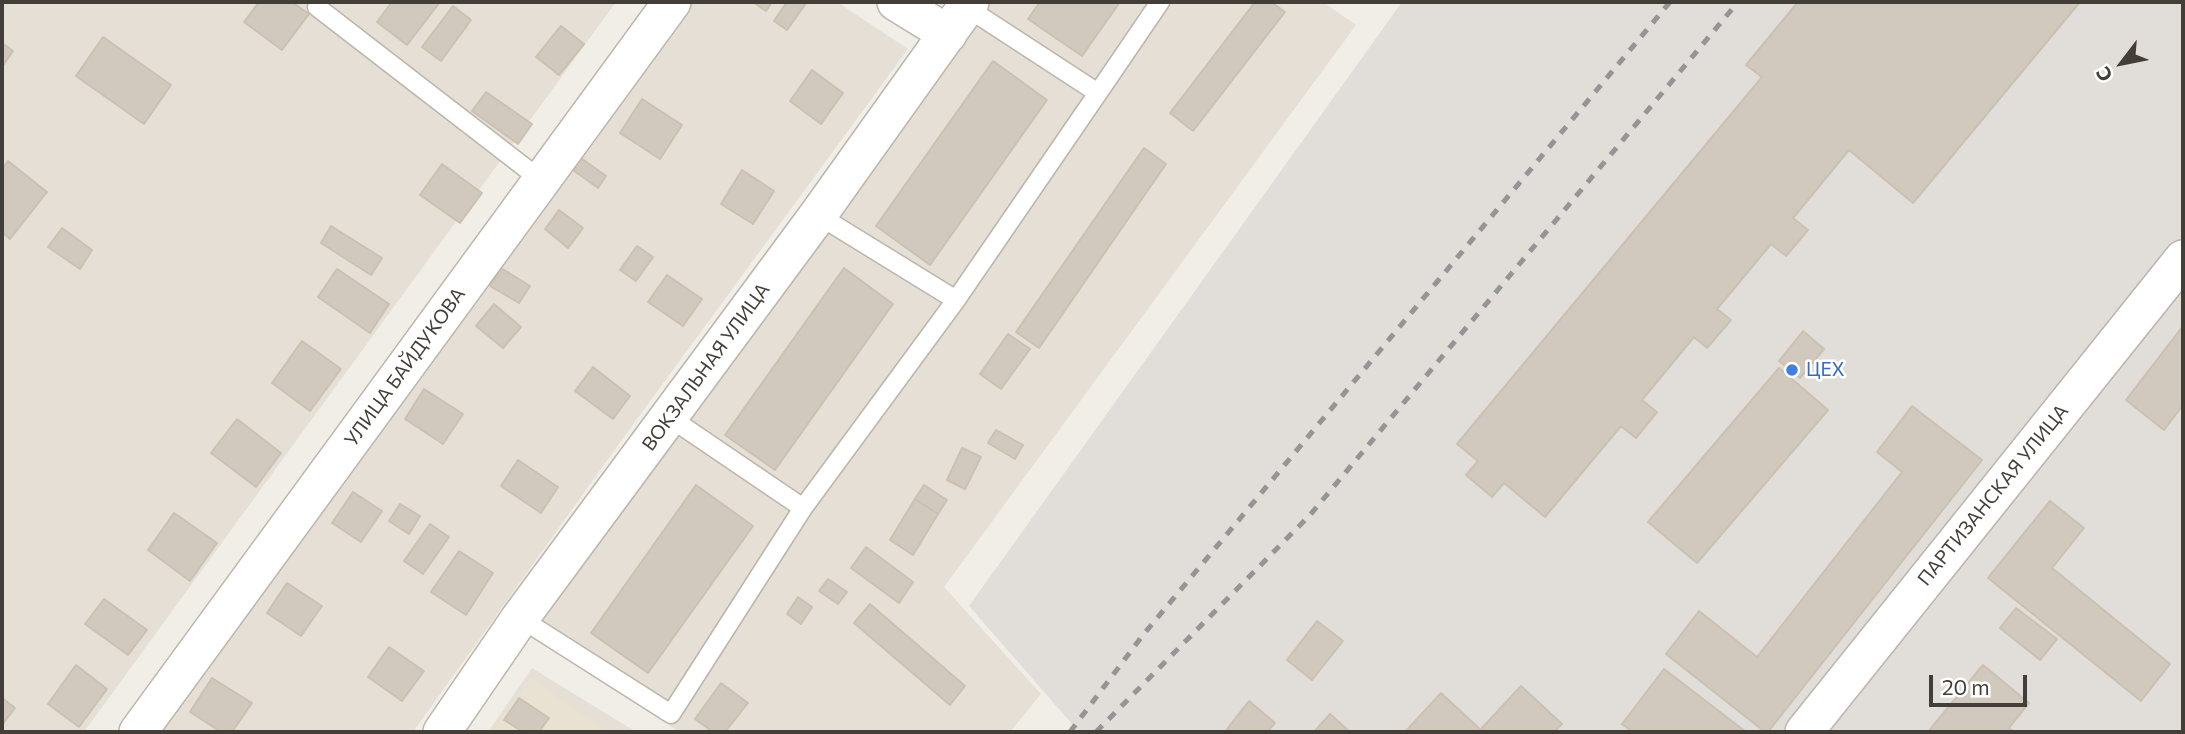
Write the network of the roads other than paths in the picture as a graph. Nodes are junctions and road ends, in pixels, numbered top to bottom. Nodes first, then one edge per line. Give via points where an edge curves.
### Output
1 (672, 2) edge
2 (896, 2) edge
3 (1160, 2) edge
4 (317, 7) dead end
5 (962, 14) edge
6 (1098, 93) junction
7 (541, 180) junction
8 (818, 215) junction
9 (2183, 258) edge
10 (956, 300) junction
11 (669, 416) junction
12 (803, 508) junction
13 (520, 618) junction
14 (138, 732) edge
15 (442, 732) edge
16 (1804, 732) edge

1 - 7 street, УЛИЦА БАЙДУКОВА
2 - 5 street
3 - 6 lane
4 - 7 lane
5 - 6 lane
5 - 8 street, ВОКЗАЛЬНАЯ УЛИЦА
6 - 10 lane
7 - 14 street, УЛИЦА БАЙДУКОВА
8 - 10 lane
8 - 11 street, ВОКЗАЛЬНАЯ УЛИЦА
9 - 16 street, ПАРТИЗАНСКАЯ УЛИЦА
10 - 12 lane
11 - 12 lane
11 - 13 street, ВОКЗАЛЬНАЯ УЛИЦА
12 - 13 lane via 671,714
13 - 15 street, ВОКЗАЛЬНАЯ УЛИЦА

